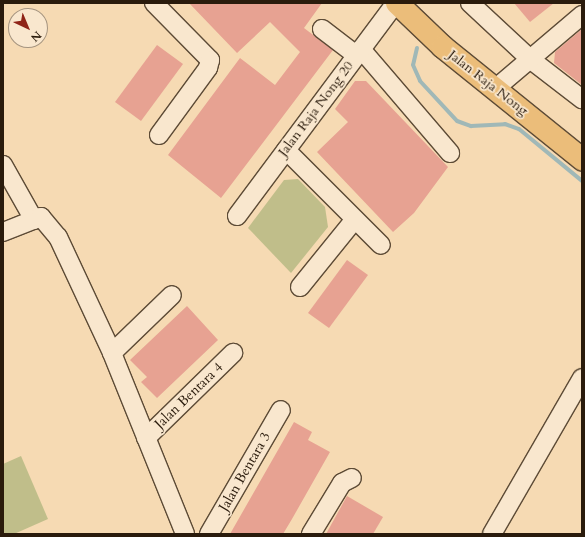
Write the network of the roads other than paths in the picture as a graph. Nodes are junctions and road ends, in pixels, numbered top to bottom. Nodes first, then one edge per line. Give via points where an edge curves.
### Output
1 (154, 3) edge
2 (397, 3) edge
3 (470, 3) edge
4 (582, 15) edge
5 (322, 29) dead end
6 (359, 52) junction
7 (530, 59) junction
8 (496, 88) junction
9 (582, 99) edge
10 (159, 136) dead end
11 (286, 150) junction
12 (450, 153) dead end
13 (582, 159) edge
14 (3, 165) edge
15 (237, 216) dead end
16 (355, 218) junction
17 (37, 219) junction
18 (3, 232) edge
19 (381, 245) dead end
20 (300, 287) dead end
21 (172, 295) dead end
22 (112, 353) junction
23 (233, 353) dead end
24 (582, 378) edge
25 (281, 410) dead end
26 (146, 438) junction
27 (352, 478) dead end
28 (185, 534) edge
29 (209, 534) edge
30 (311, 534) edge
31 (492, 534) edge

1 - 10 street via 210,60 208,68
2 - 6 street, Jalan Raja Nong 20
2 - 8 main road, Jalan Raja Nong via 443,47
3 - 7 street
4 - 7 street
5 - 6 street
6 - 11 street, Jalan Raja Nong 20
6 - 12 street
7 - 8 street
7 - 9 street
8 - 13 main road, Jalan Raja Nong
11 - 15 street, Jalan Raja Nong 20
11 - 16 street
14 - 17 street
16 - 19 street
16 - 20 street
17 - 18 street
17 - 22 street via 58,237
21 - 22 street
22 - 26 street
23 - 26 street, Jalan Bentara 4
24 - 31 street
25 - 29 street, Jalan Bentara 3
26 - 28 street
27 - 30 street via 342,483

